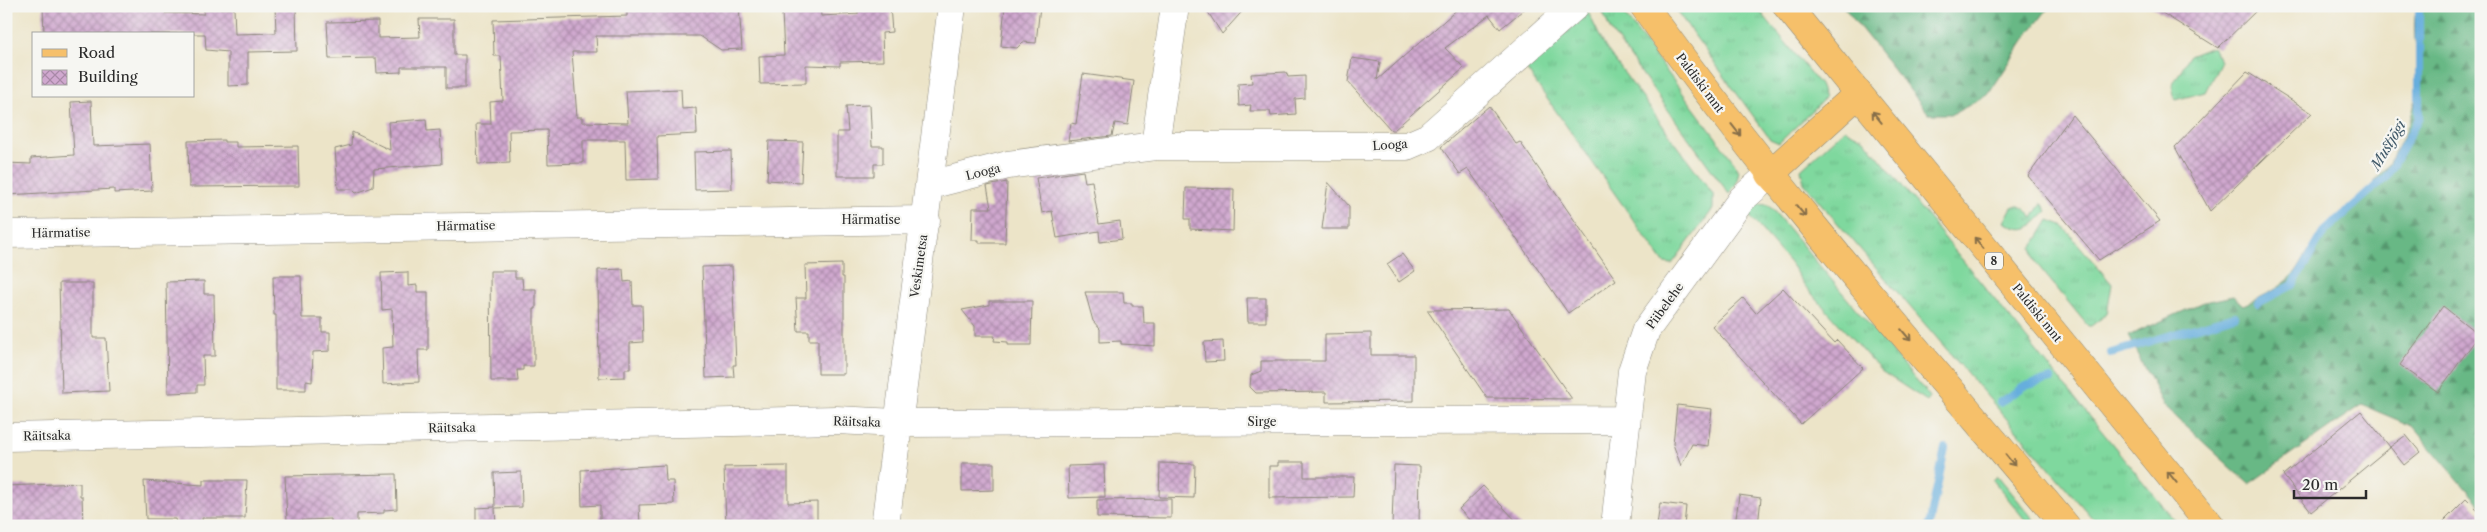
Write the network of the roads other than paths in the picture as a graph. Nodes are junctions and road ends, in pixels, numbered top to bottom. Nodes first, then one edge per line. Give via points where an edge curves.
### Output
1 (952, 6) edge
2 (1175, 6) edge
3 (1575, 6) edge
4 (1644, 6) edge
5 (1787, 6) edge
6 (1858, 94) junction
7 (1155, 146) junction
8 (1770, 174) junction
9 (930, 185) junction
10 (926, 220) junction
11 (6, 234) edge
12 (1626, 420) junction
13 (897, 424) junction
14 (6, 437) edge
15 (885, 526) edge
16 (1615, 526) edge
17 (2066, 526) edge
18 (2211, 526) edge

1 - 9 street, Veskimetsa
2 - 7 street
3 - 7 street, Looga via 1428,137 1407,146
4 -> 8 main road, Paldiski mnt
5 - 6 main road, Paldiski mnt / 8
6 - 8 main road
18 -> 6 main road, Paldiski mnt / 8
7 - 9 street, Looga via 1008,165
8 - 12 street, Piibelehe via 1742,198 1646,330 1632,371
8 -> 17 main road, Paldiski mnt
9 - 10 street, Veskimetsa
10 - 11 street, Härmatise
10 - 13 street, Veskimetsa
12 - 13 street, Sirge
12 - 16 street, Piibelehe
13 - 14 street, Räitsaka via 826,420
13 - 15 street, Veskimetsa

